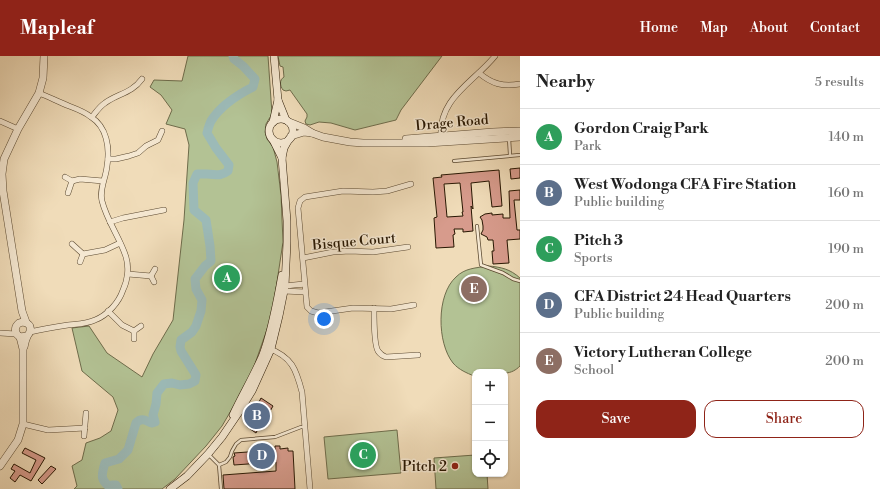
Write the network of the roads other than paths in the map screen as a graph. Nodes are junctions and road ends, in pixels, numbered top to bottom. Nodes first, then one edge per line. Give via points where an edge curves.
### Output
1 (44, 56) edge
2 (274, 56) edge
3 (495, 56) edge
4 (479, 73) junction
5 (142, 80) dead end
6 (520, 84) edge
7 (39, 93) junction
8 (278, 100) junction
9 (92, 117) junction
10 (0, 121) edge
11 (288, 121) junction
12 (273, 122) junction
13 (18, 129) junction
14 (162, 131) dead end
15 (312, 133) junction
16 (518, 133) edge
17 (509, 137) junction
18 (290, 138) junction
19 (441, 139) junction
20 (273, 140) junction
21 (510, 155) junction
22 (520, 155) edge
23 (282, 158) junction
24 (108, 159) junction
25 (454, 161) dead end
26 (65, 177) dead end
27 (72, 181) junction
28 (103, 181) junction
29 (411, 184) dead end
30 (68, 193) dead end
31 (164, 210) dead end
32 (110, 222) junction
33 (478, 226) dead end
34 (120, 243) junction
35 (72, 244) dead end
36 (408, 247) dead end
37 (82, 254) junction
38 (303, 258) junction
39 (80, 262) dead end
40 (155, 269) dead end
41 (128, 274) junction
42 (152, 276) junction
43 (520, 281) edge
44 (154, 282) dead end
45 (304, 284) junction
46 (283, 288) junction
47 (305, 292) junction
48 (414, 305) dead end
49 (374, 308) junction
50 (108, 311) junction
51 (141, 326) dead end
52 (23, 330) junction
53 (134, 331) junction
54 (0, 333) edge
55 (134, 339) dead end
56 (268, 348) junction
57 (407, 355) junction
58 (418, 355) dead end
59 (408, 362) dead end
60 (86, 413) dead end
61 (23, 424) junction
62 (305, 426) junction
63 (85, 428) junction
64 (84, 436) dead end
65 (208, 454) junction
66 (219, 465) junction
67 (0, 466) edge
68 (170, 489) edge
69 (221, 489) edge
70 (310, 489) edge

1 - 7 street via 45,64
2 - 8 street
3 - 4 street
4 - 6 street via 495,83
4 - 19 street via 459,90 447,108 443,118
5 - 9 street via 125,93 106,102
7 - 9 street
7 - 13 street
8 - 11 street
8 - 12 street
9 - 24 street via 101,126 107,139
10 - 13 street
11 - 12 street via 279,119
11 - 15 street, Drage Road
11 - 18 street via 292,127
12 - 20 street via 270,124 269,134
13 - 52 street via 4,159 2,174
14 - 24 street via 158,140 138,153
15 - 18 street, Drage Road via 304,132
15 - 19 street, Drage Road via 363,143
16 - 17 street, Drage Road
16 - 19 street, Drage Road
17 - 19 street, Drage Road
17 - 21 lane
18 - 20 street via 285,142
18 - 23 street
20 - 23 street
21 - 22 lane
21 - 25 lane
23 - 46 street via 287,221 287,259 284,266
24 - 28 street
26 - 27 street
27 - 28 street
27 - 30 street
28 - 32 street via 102,201
29 - 38 street via 387,191 343,191 302,199 298,208
31 - 32 street
32 - 34 street
33 - 43 lane via 481,265
34 - 37 street via 105,250
34 - 41 street via 127,259
35 - 37 street
36 - 38 street, Bisque Court via 372,252 333,252
37 - 39 street
38 - 45 street
40 - 42 street
41 - 42 street
41 - 50 street via 120,298
42 - 44 street
45 - 46 street
45 - 47 street
46 - 47 street
46 - 56 street via 278,298
47 - 49 street via 311,312
48 - 49 street via 391,309
49 - 57 street via 376,346 379,352 386,356
50 - 52 street via 96,320 84,323
50 - 53 street via 122,325
51 - 53 street
52 - 54 street
52 - 61 street
53 - 55 street
56 - 62 street via 287,358 296,372 302,392
56 - 65 street via 222,437
57 - 58 street
57 - 59 street
60 - 63 street
61 - 63 street via 48,430
61 - 67 street via 18,440
62 - 66 lane via 275,437 241,440 226,462
62 - 70 street
63 - 64 street
65 - 66 lane
65 - 68 street
66 - 69 lane

